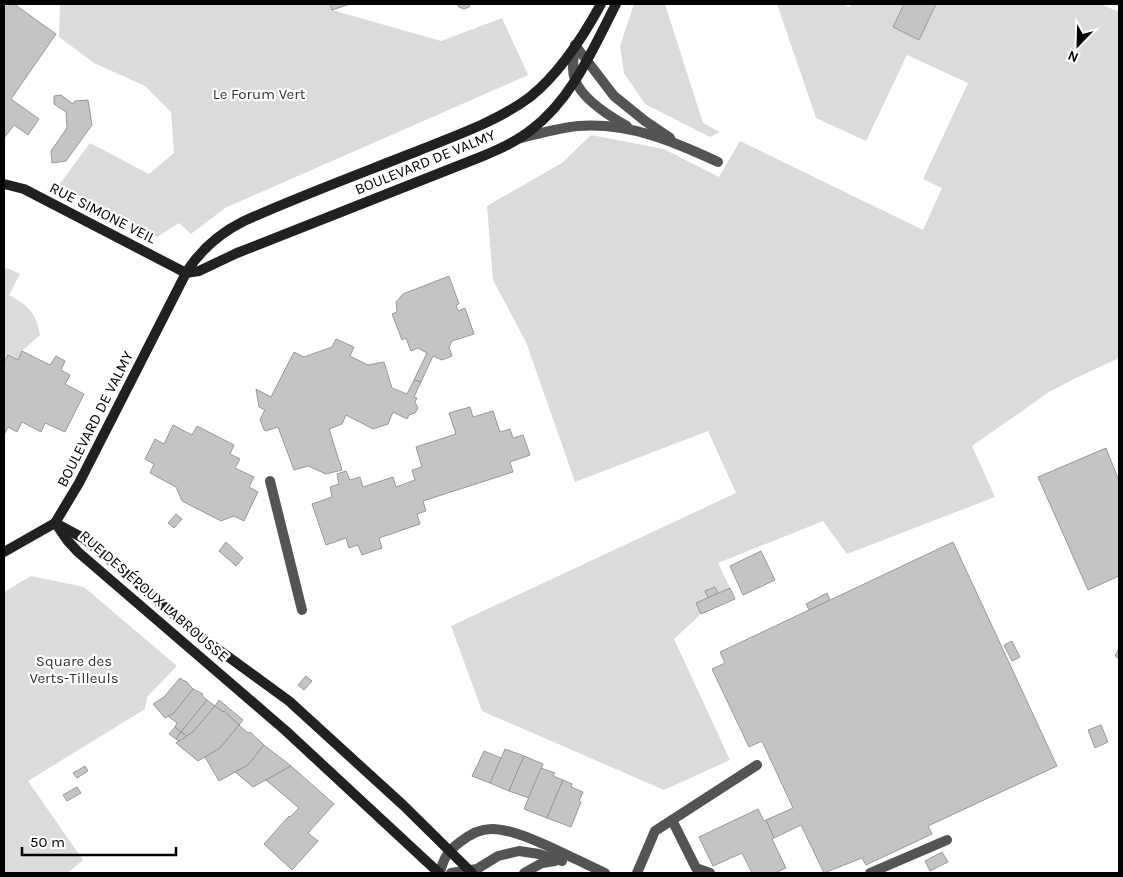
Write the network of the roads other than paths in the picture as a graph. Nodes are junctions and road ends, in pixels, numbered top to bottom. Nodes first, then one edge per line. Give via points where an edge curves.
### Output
1 (601, 4) edge
2 (616, 4) edge
3 (576, 44) junction
4 (587, 61) junction
5 (575, 81) junction
6 (637, 131) junction
7 (519, 139) junction
8 (679, 144) junction
9 (718, 162) dead end
10 (4, 184) edge
11 (186, 273) junction
12 (270, 481) dead end
13 (55, 523) junction
14 (4, 552) edge
15 (302, 610) dead end
16 (757, 765) dead end
17 (672, 820) junction
18 (947, 840) dead end
19 (450, 851) junction
20 (562, 861) junction
21 (471, 872) edge
22 (440, 873) edge
23 (451, 873) edge
24 (524, 873) edge
25 (604, 873) edge
26 (637, 873) edge
27 (710, 873) edge
28 (870, 873) edge

1 - 3 main road, BOULEVARD DE VALMY
2 - 4 main road, BOULEVARD DE VALMY
3 - 4 street
3 - 5 street via 572,66
3 - 11 main road, BOULEVARD DE VALMY via 546,82 511,109 230,228 194,260
4 - 5 main road, BOULEVARD DE VALMY
4 - 8 street via 614,96
5 - 6 street via 602,110
5 - 7 main road, BOULEVARD DE VALMY via 547,115
6 - 7 street via 578,126
6 - 8 street
7 - 11 main road, BOULEVARD DE VALMY via 206,268
8 - 9 street
10 - 11 main road, RUE SIMONE VEIL via 24,190
11 - 13 main road, BOULEVARD DE VALMY via 79,483
12 - 15 street
13 - 14 main road
13 - 19 main road, RUE DES ÉPOUX LABROUSSE via 83,538 193,631 289,701
13 - 22 main road, RUE DES ÉPOUX LABROUSSE via 78,552 286,731
16 - 17 street
17 - 26 street via 655,832
17 - 27 street via 696,868
18 - 28 street
19 - 21 main road, RUE DES ÉPOUX LABROUSSE
19 - 22 street, RUE DES ÉPOUX LABROUSSE
19 - 25 street, RUE DES ÉPOUX LABROUSSE via 475,832 501,830 535,841
20 - 21 street, RUE DES ÉPOUX LABROUSSE via 519,851 498,856
20 - 24 street, RUE DES ÉPOUX LABROUSSE via 542,862
20 - 25 street, RUE DES ÉPOUX LABROUSSE
21 - 23 street, RUE DES ÉPOUX LABROUSSE

